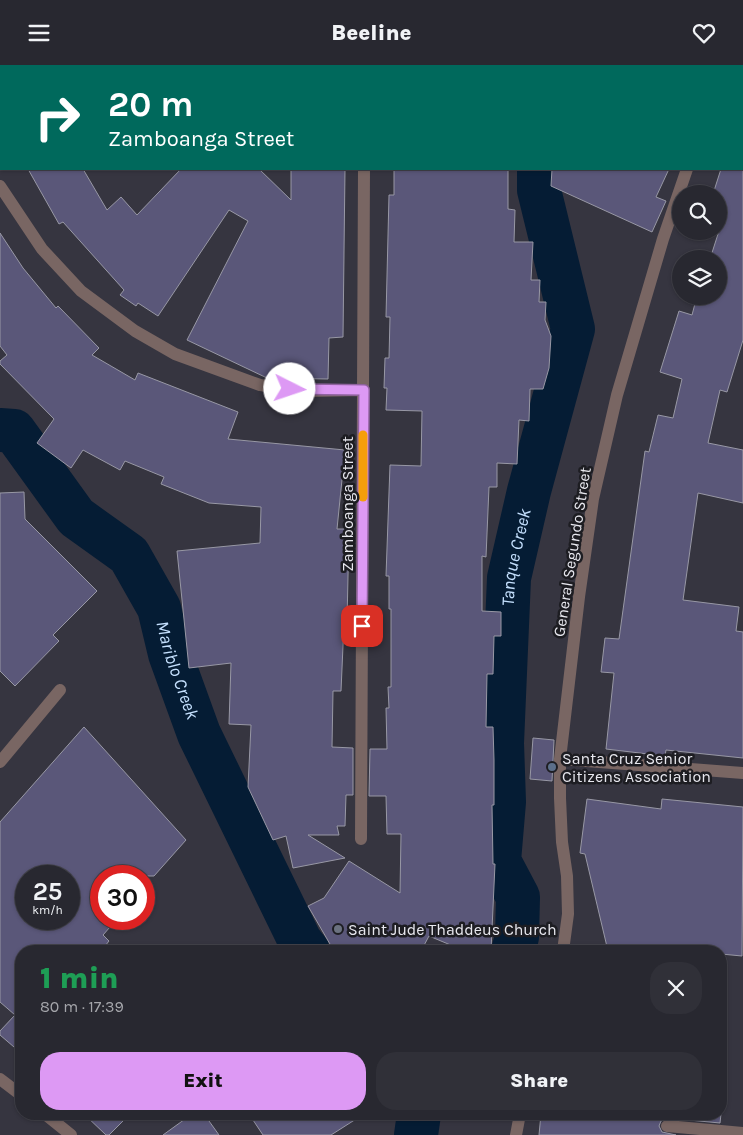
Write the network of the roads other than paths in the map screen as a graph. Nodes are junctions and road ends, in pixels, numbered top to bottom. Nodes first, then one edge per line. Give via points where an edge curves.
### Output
1 (364, 170) edge
2 (687, 170) edge
3 (0, 186) edge
4 (364, 390) junction
5 (60, 690) dead end
6 (560, 759) junction
7 (0, 761) edge
8 (743, 773) edge
9 (361, 839) dead end
10 (564, 945) edge
11 (0, 1079) edge
12 (15, 1090) edge
13 (52, 1120) edge
14 (519, 1120) edge
15 (667, 1127) dead end
16 (743, 1133) edge
17 (71, 1135) edge
18 (516, 1135) edge

1 - 4 street, Zamboanga Street
2 - 6 street, General Segundo Street via 617,395 594,499
3 - 4 street via 42,249 81,291 135,331 175,354 260,385 305,391
4 - 9 street, Zamboanga Street
5 - 7 street
6 - 8 street
6 - 10 street, General Segundo Street via 560,816 568,914
11 - 12 street
13 - 17 street
14 - 18 street
15 - 16 street

